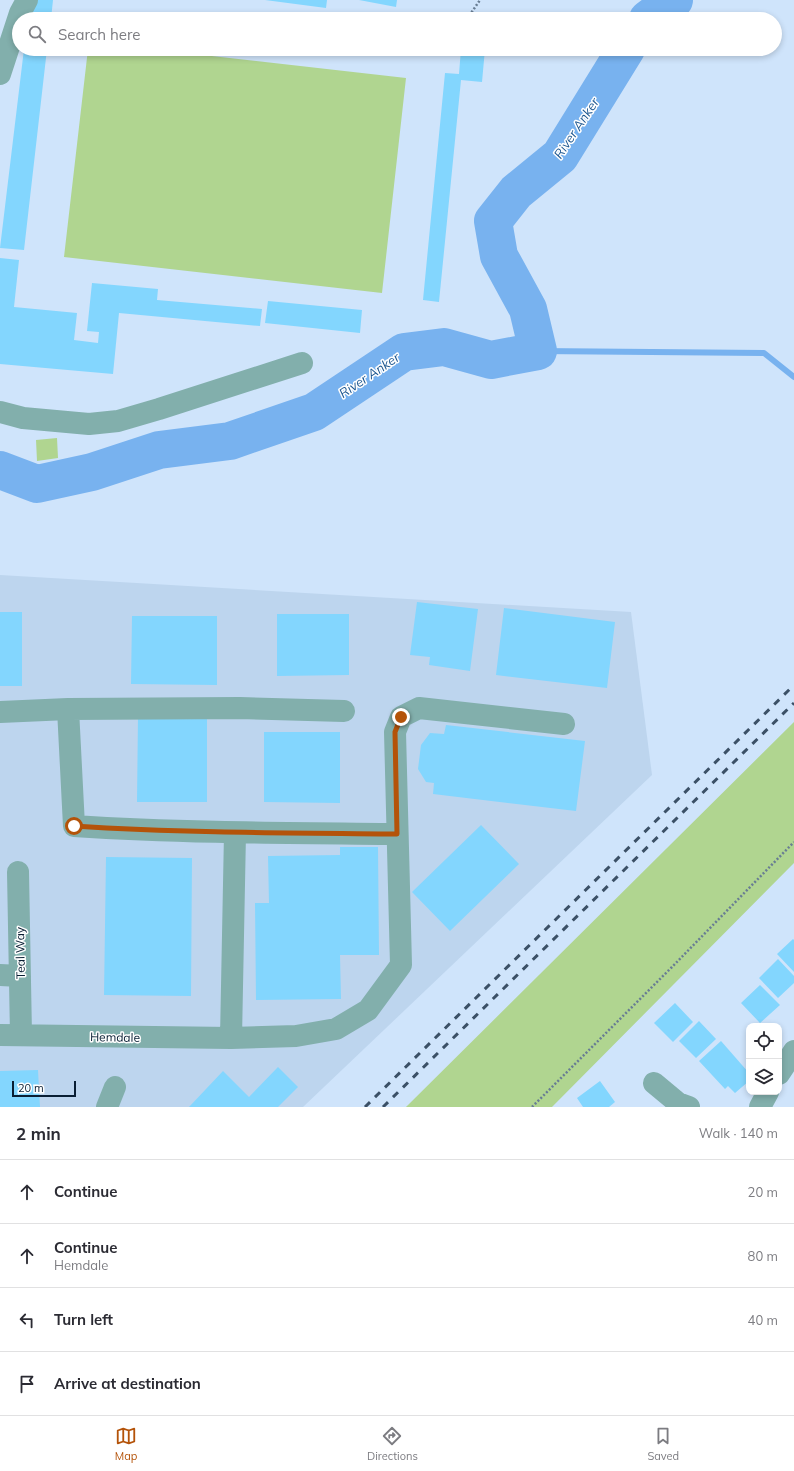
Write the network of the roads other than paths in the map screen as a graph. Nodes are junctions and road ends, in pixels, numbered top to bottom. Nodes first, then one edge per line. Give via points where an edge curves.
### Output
1 (27, 0) edge
2 (21, 12) edge
3 (12, 37) edge
4 (0, 74) edge
5 (302, 363) dead end
6 (0, 412) edge
7 (68, 709) junction
8 (344, 711) dead end
9 (0, 712) edge
10 (564, 724) dead end
11 (235, 833) junction
12 (397, 834) junction
13 (18, 872) dead end
14 (10, 976) edge
15 (11, 1035) edge
16 (231, 1038) junction
17 (794, 1051) edge
18 (782, 1069) edge
19 (654, 1083) dead end
20 (115, 1087) dead end
21 (766, 1095) edge
22 (681, 1106) edge
23 (107, 1107) edge
24 (760, 1107) edge

1 - 2 street
3 - 4 street
5 - 6 street via 118,421 89,424 23,418
7 - 8 street via 240,708
7 - 9 street
7 - 11 street via 74,826
10 - 12 street, Hemdale via 419,708 401,717 395,732
11 - 12 street
11 - 16 street
12 - 16 street, Hemdale via 401,965 368,1010 336,1029 296,1036
13 - 14 street, Teal Way
14 - 15 street, Teal Way
15 - 16 street, Hemdale
17 - 18 street
19 - 22 street
20 - 23 street
21 - 24 street

